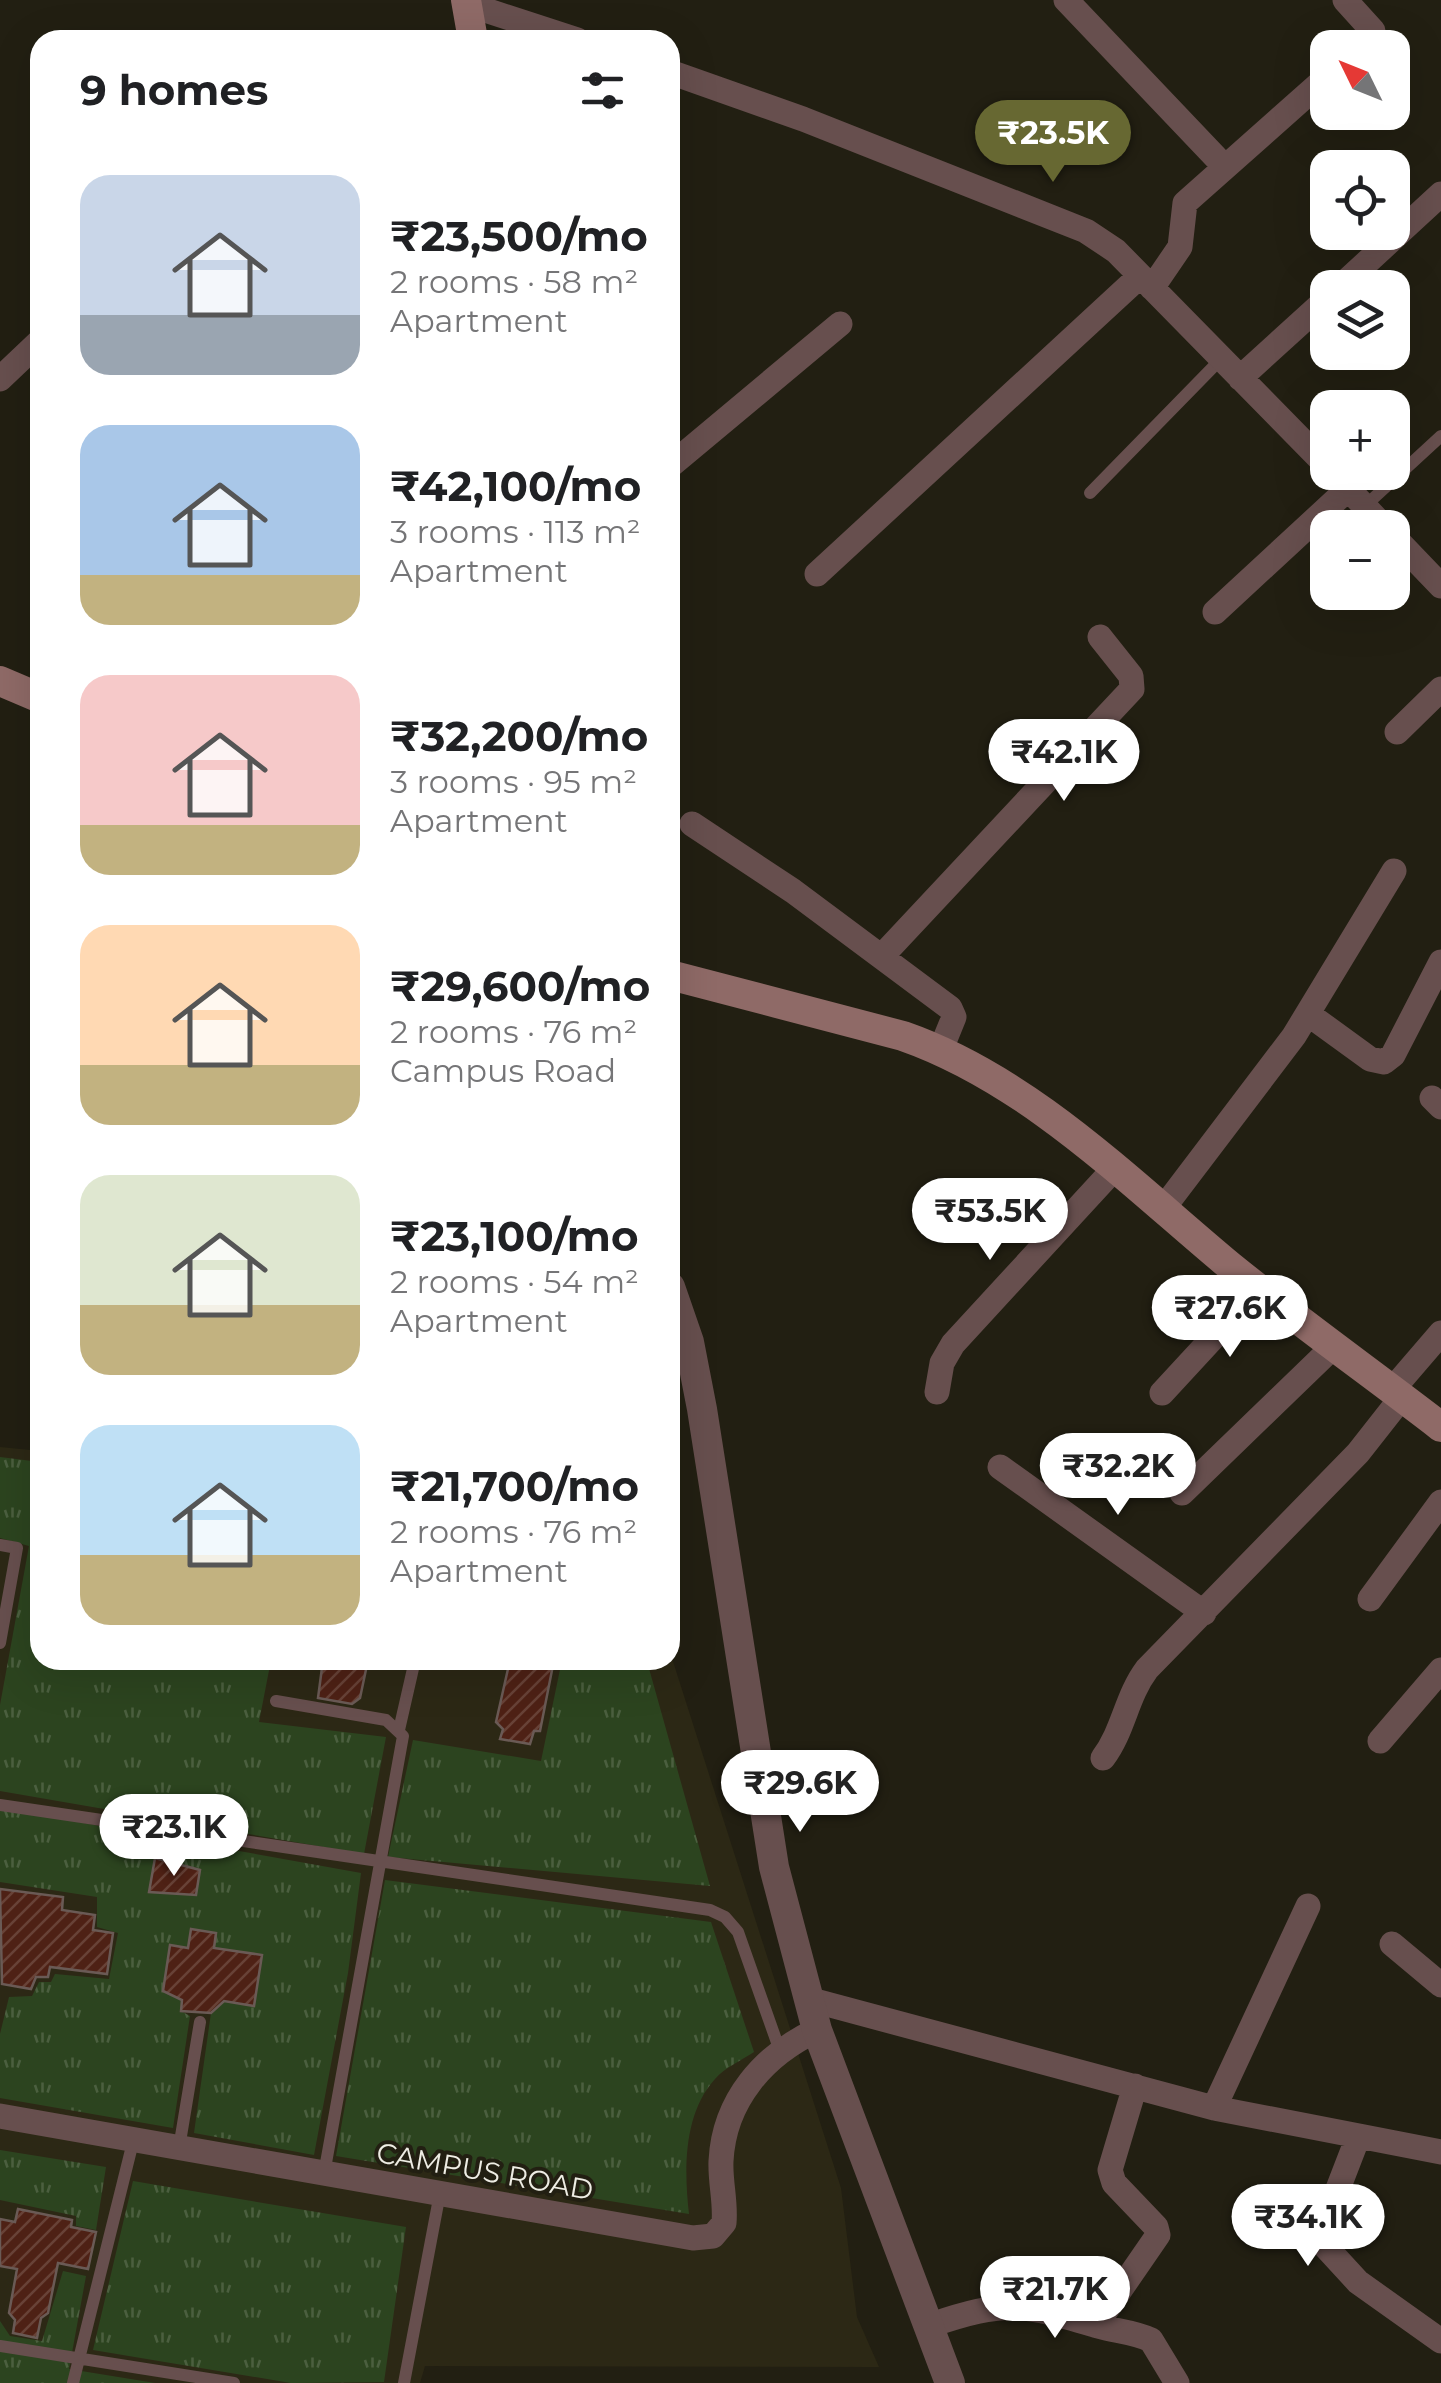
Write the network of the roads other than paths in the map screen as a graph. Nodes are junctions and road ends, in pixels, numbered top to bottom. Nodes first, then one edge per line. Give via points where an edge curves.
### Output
1 (1066, 0) edge
2 (1345, 0) edge
3 (467, 2) edge
4 (471, 30) edge
5 (548, 30) edge
6 (1372, 30) edge
7 (680, 76) edge
8 (1310, 92) edge
9 (1224, 166) junction
10 (1441, 194) edge
11 (1359, 270) edge
12 (1146, 282) junction
13 (1310, 314) edge
14 (840, 324) dead end
15 (30, 350) edge
16 (1220, 360) junction
17 (1240, 378) junction
18 (0, 379) edge
19 (1441, 436) edge
20 (1310, 450) edge
21 (1410, 451) edge
22 (680, 458) edge
23 (1337, 490) edge
24 (1349, 490) edge
25 (1090, 494) dead end
26 (1368, 510) edge
27 (1410, 554) edge
28 (818, 574) dead end
29 (1441, 586) edge
30 (1215, 612) dead end
31 (1100, 637) dead end
32 (0, 681) edge
33 (1441, 689) edge
34 (30, 694) edge
35 (1397, 732) dead end
36 (692, 824) dead end
37 (1394, 870) dead end
38 (882, 956) junction
39 (1441, 962) edge
40 (680, 978) edge
41 (1308, 1014) junction
42 (941, 1049) junction
43 (1114, 1169) junction
44 (1162, 1210) junction
45 (1258, 1289) junction
46 (680, 1320) edge
47 (1441, 1334) edge
48 (1334, 1346) junction
49 (938, 1392) dead end
50 (1162, 1393) dead end
51 (1397, 1394) junction
52 (1441, 1427) edge
53 (1000, 1467) dead end
54 (1182, 1493) dead end
55 (1441, 1502) edge
56 (0, 1545) edge
57 (1370, 1599) dead end
58 (1204, 1613) junction
59 (0, 1643) edge
60 (413, 1670) edge
61 (1441, 1670) edge
62 (276, 1701) dead end
63 (399, 1730) junction
64 (1380, 1741) dead end
65 (1104, 1758) dead end
66 (0, 1805) edge
67 (377, 1864) junction
68 (1308, 1906) dead end
69 (1392, 1944) dead end
70 (1441, 1984) edge
71 (808, 1999) junction
72 (200, 2022) dead end
73 (817, 2030) junction
74 (780, 2050) junction
75 (1135, 2086) junction
76 (1214, 2108) junction
77 (0, 2116) edge
78 (1358, 2137) junction
79 (133, 2142) junction
80 (179, 2150) junction
81 (1441, 2152) edge
82 (324, 2174) junction
83 (440, 2192) junction
84 (931, 2326) junction
85 (1096, 2326) junction
86 (1441, 2341) edge
87 (0, 2346) edge
88 (78, 2359) junction
89 (74, 2383) edge
90 (234, 2383) edge
91 (404, 2383) edge
92 (950, 2383) edge
93 (1177, 2383) edge

1 - 9 street
2 - 6 street
3 - 4 main road
3 - 5 street
7 - 12 street via 1039,209 1116,251
8 - 9 street
9 - 12 street via 1185,203 1180,247
10 - 11 street
12 - 16 street
12 - 28 street
13 - 17 street
14 - 22 street
15 - 18 street
16 - 17 street
16 - 25 lane
17 - 20 street
19 - 21 lane
23 - 30 street
24 - 26 street
27 - 29 street
31 - 38 street via 1132,676 1132,689
32 - 34 main road
33 - 35 street
36 - 38 street
37 - 41 street
38 - 42 street via 950,1008 954,1018
39 - 41 street via 1384,1062
40 - 42 main road
41 - 44 street
42 - 43 main road via 998,1080
43 - 44 main road
43 - 49 street via 952,1344
44 - 45 main road
45 - 48 main road
45 - 50 street
46 - 71 street via 692,1359 774,1866
47 - 51 street
48 - 51 main road
48 - 54 street
51 - 52 main road
51 - 58 street via 1358,1453
53 - 58 street
55 - 57 street
56 - 59 lane via 17,1548
58 - 65 street via 1135,1685 1118,1738
60 - 63 lane
61 - 64 street
62 - 63 lane via 386,1720
63 - 67 lane via 401,1752
66 - 67 lane
67 - 74 lane via 710,1910 738,1932
67 - 82 lane
68 - 76 street
69 - 70 street
71 - 73 street
71 - 75 street
72 - 80 lane
73 - 74 street, CAMPUS ROAD
73 - 84 street
74 - 83 street, CAMPUS ROAD via 750,2080 730,2118 721,2160 724,2223 713,2236
75 - 76 street
75 - 85 street via 1110,2170 1158,2235
76 - 78 street
77 - 79 street, CAMPUS ROAD
78 - 81 street
78 - 86 street via 1324,2225 1324,2245 1358,2282
79 - 80 street, CAMPUS ROAD
79 - 88 lane
80 - 82 street, CAMPUS ROAD
82 - 83 street, CAMPUS ROAD
83 - 91 lane
84 - 85 street via 1020,2304
84 - 92 street
85 - 93 street via 1151,2340
87 - 88 lane
88 - 89 lane
88 - 90 lane

